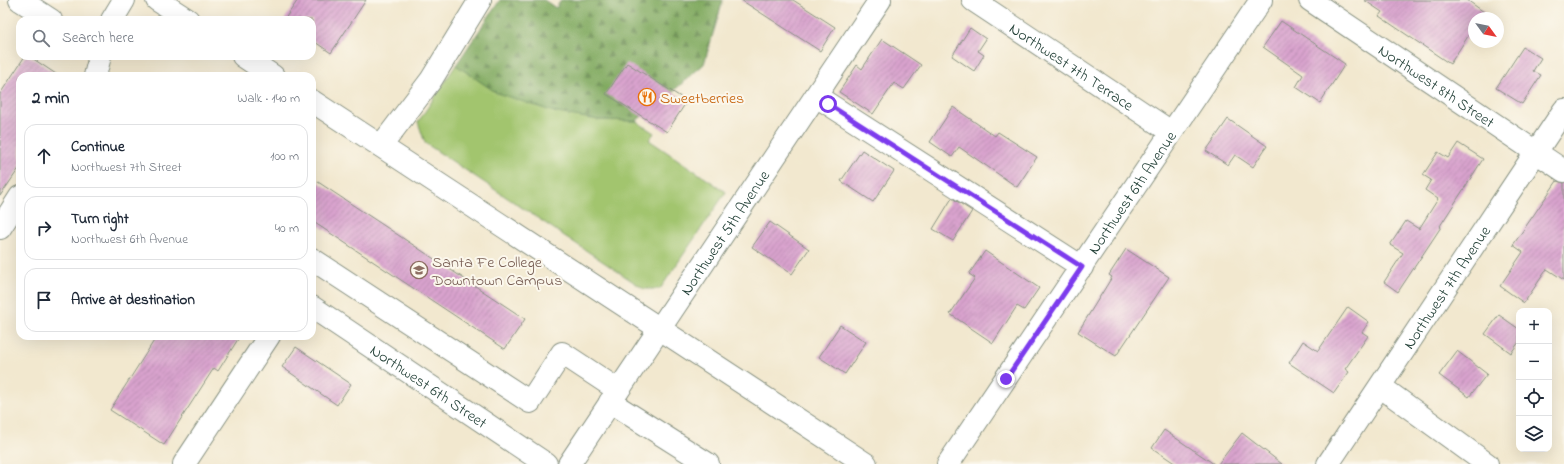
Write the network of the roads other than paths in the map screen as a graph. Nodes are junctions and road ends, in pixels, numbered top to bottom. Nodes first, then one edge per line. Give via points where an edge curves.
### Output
1 (20, 0) edge
2 (124, 0) edge
3 (157, 0) edge
4 (480, 0) edge
5 (880, 0) edge
6 (973, 0) edge
7 (1261, 0) edge
8 (1310, 0) edge
9 (45, 16) edge
10 (114, 16) edge
11 (182, 16) edge
12 (99, 60) edge
13 (249, 60) edge
14 (96, 72) edge
15 (267, 72) edge
16 (816, 96) junction
17 (316, 104) edge
18 (1564, 110) edge
19 (1172, 132) junction
20 (380, 146) junction
21 (1536, 152) junction
22 (1564, 171) edge
23 (16, 203) edge
24 (0, 228) edge
25 (316, 262) edge
26 (1082, 267) junction
27 (316, 310) edge
28 (660, 328) junction
29 (266, 340) edge
30 (1380, 387) junction
31 (614, 396) junction
32 (184, 464) edge
33 (546, 464) edge
34 (569, 464) edge
35 (708, 464) edge
36 (866, 464) edge
37 (948, 464) edge
38 (1328, 464) edge
39 (1487, 464) edge

1 - 9 street
2 - 10 street
3 - 11 street
4 - 20 street via 431,80
5 - 16 street, Northwest 5th Avenue
6 - 19 street, Northwest 7th Terrace
7 - 19 street, Northwest 6th Avenue
8 - 21 street, Northwest 8th Street
12 - 14 street
13 - 15 street
16 - 26 street
16 - 28 street, Northwest 5th Avenue
17 - 20 street
18 - 21 street, Northwest 7th Avenue
19 - 26 street, Northwest 6th Avenue
20 - 28 street
21 - 22 street, Northwest 8th Street
21 - 30 street, Northwest 7th Avenue
23 - 24 street
25 - 31 street via 530,402 562,353
26 - 37 street, Northwest 6th Avenue
27 - 33 street, Northwest 6th Street
28 - 31 street, Northwest 5th Avenue
28 - 36 street
29 - 32 street
30 - 38 street, Northwest 7th Avenue
30 - 39 street
31 - 34 street, Northwest 5th Avenue
31 - 35 street

